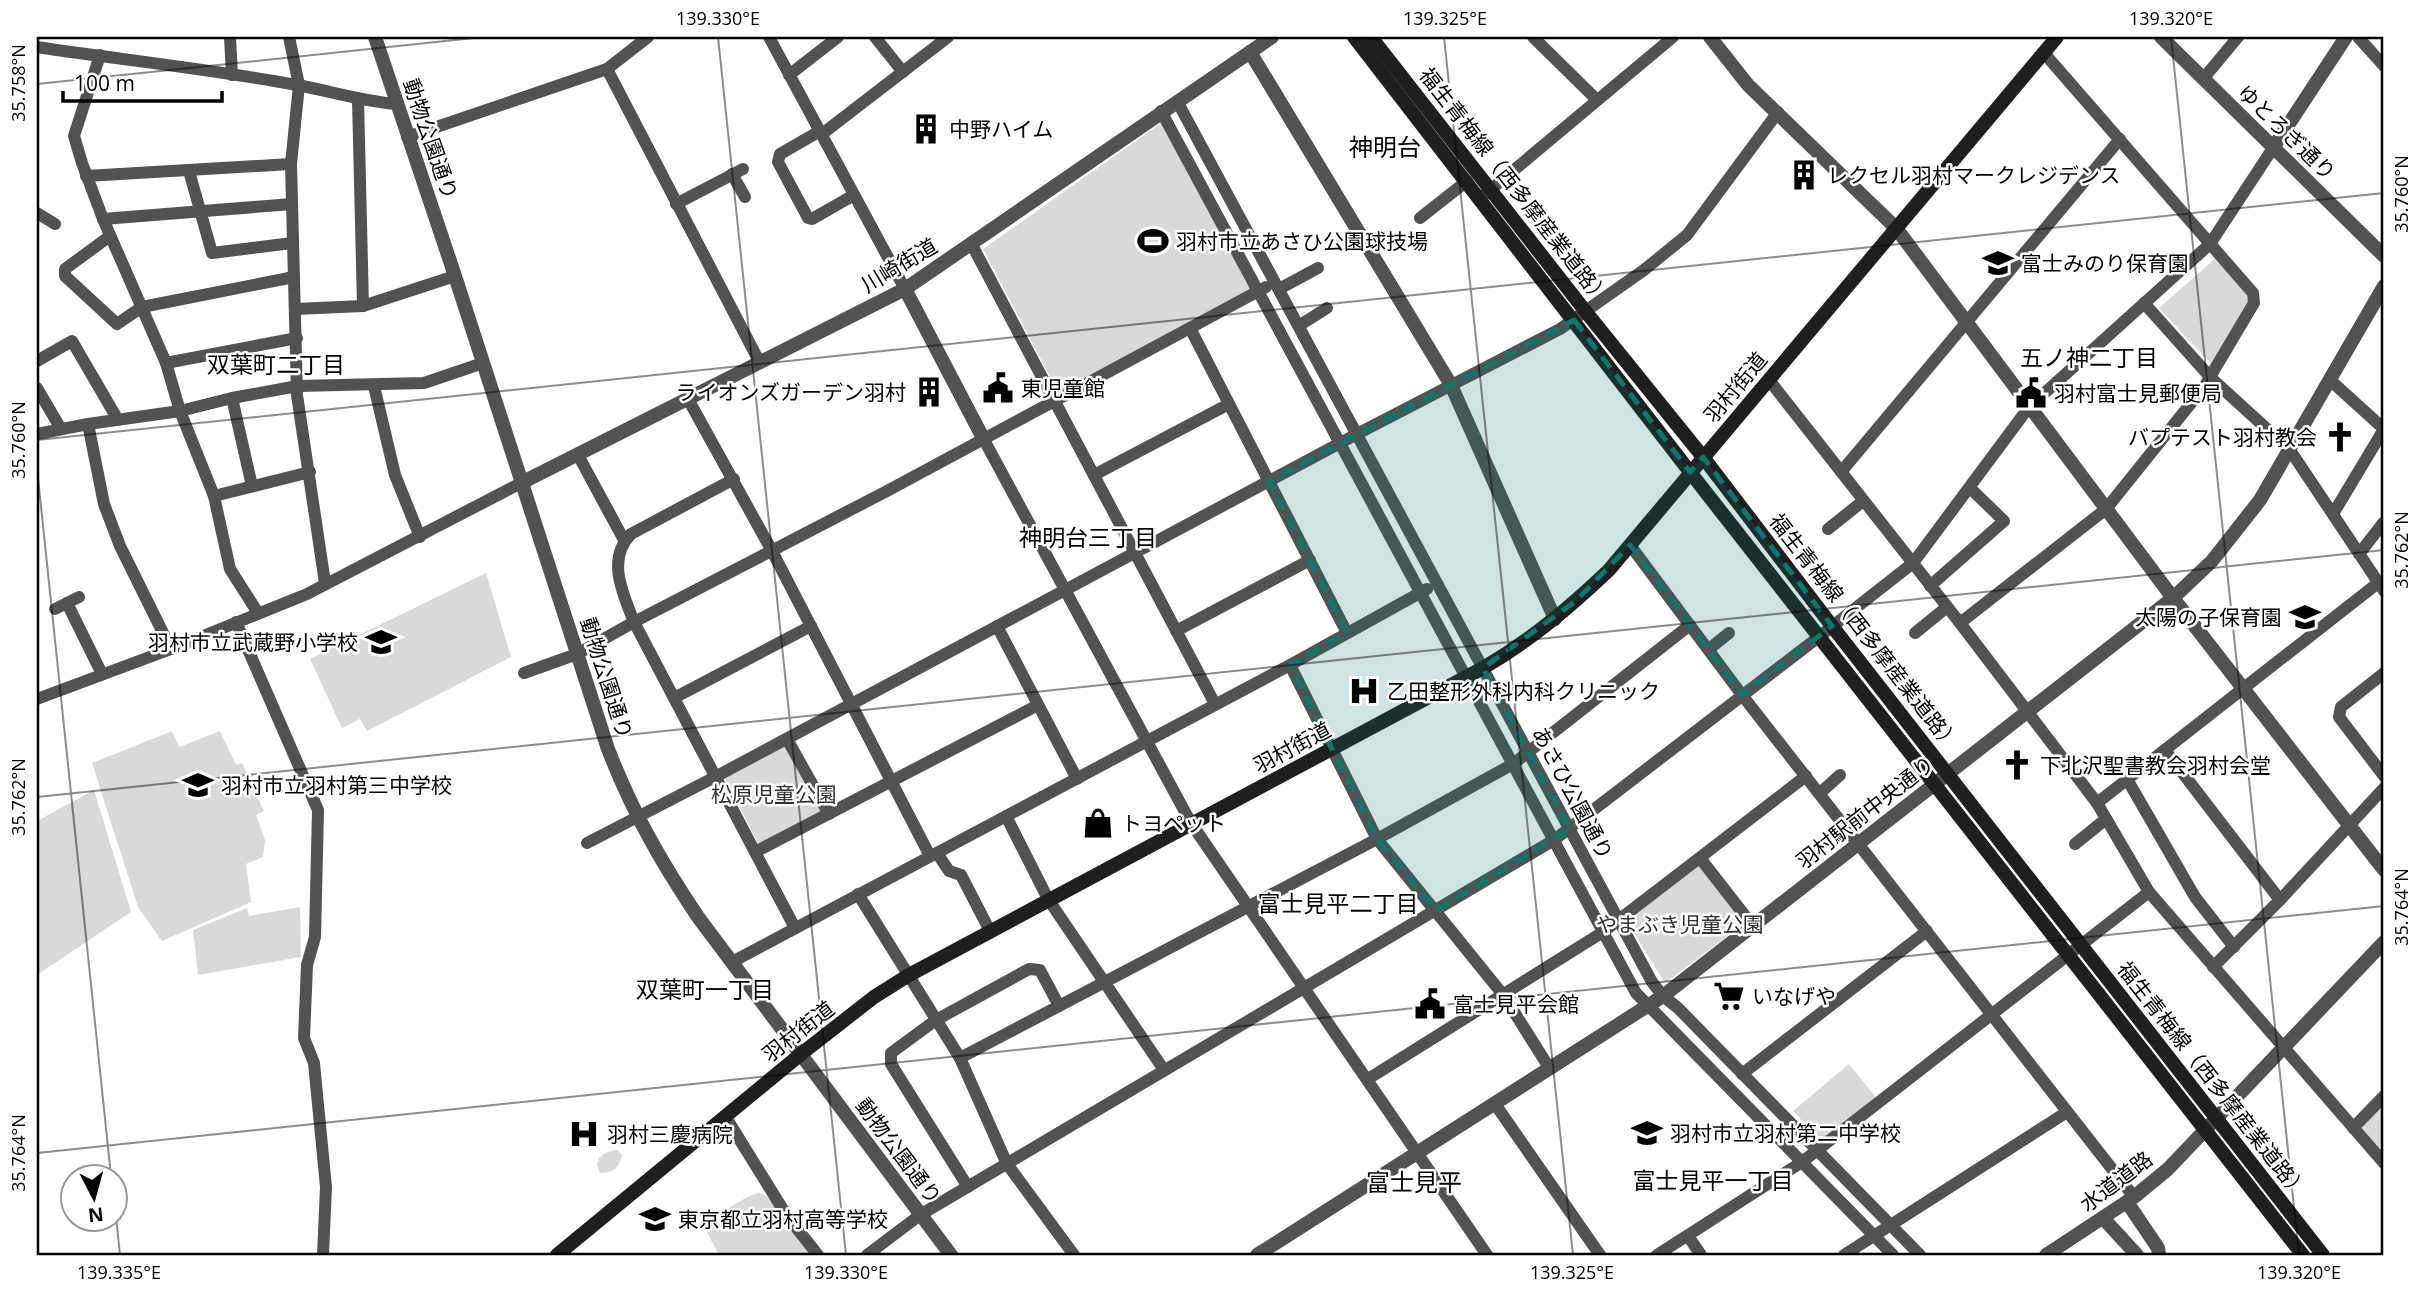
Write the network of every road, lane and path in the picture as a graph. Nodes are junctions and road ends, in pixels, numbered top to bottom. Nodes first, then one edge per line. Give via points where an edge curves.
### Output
1 (230, 37) edge
2 (289, 37) edge
3 (375, 37) edge
4 (648, 37) edge
5 (769, 37) edge
6 (838, 37) edge
7 (875, 37) edge
8 (948, 37) edge
9 (1272, 37) edge
10 (1354, 37) edge
11 (1371, 37) edge
12 (1533, 37) edge
13 (1673, 37) edge
14 (1710, 37) edge
15 (2057, 37) edge
16 (2161, 37) edge
17 (2238, 37) edge
18 (2346, 37) edge
19 (2358, 37) edge
20 (37, 47) edge
21 (1250, 52) junction
22 (2044, 53) junction
23 (100, 55) junction
24 (2384, 66) edge
25 (607, 69) junction
26 (902, 72) junction
27 (232, 75) junction
28 (789, 75) junction
29 (2203, 79) junction
30 (299, 85) junction
31 (358, 99) junction
32 (1597, 100) junction
33 (1177, 101) junction
34 (396, 104) junction
35 (1161, 111) junction
36 (1778, 112) junction
37 (821, 132) junction
38 (407, 137) junction
39 (2120, 139) junction
40 (2273, 148) junction
41 (291, 164) junction
42 (189, 171) junction
43 (86, 176) junction
44 (1467, 181) junction
45 (1486, 194) junction
46 (854, 195) junction
47 (745, 197) dead end
48 (292, 204) junction
49 (676, 204) junction
50 (37, 213) edge
51 (200, 213) junction
52 (1420, 218) dead end
53 (103, 219) junction
54 (55, 224) dead end
55 (1896, 228) junction
56 (110, 236) junction
57 (292, 243) junction
58 (972, 244) junction
59 (2210, 244) junction
60 (2384, 256) edge
61 (1318, 268) dead end
62 (455, 276) junction
63 (293, 277) junction
64 (1277, 285) junction
65 (2384, 286) edge
66 (905, 289) junction
67 (1259, 291) junction
68 (2144, 303) junction
69 (363, 306) junction
70 (142, 307) junction
71 (1327, 308) dead end
72 (295, 309) junction
73 (1580, 316) junction
74 (1967, 323) junction
75 (1300, 325) junction
76 (1190, 328) junction
77 (297, 338) junction
78 (37, 361) edge
79 (760, 362) junction
80 (166, 363) junction
81 (483, 363) junction
82 (2211, 378) junction
83 (1769, 380) junction
84 (2330, 380) junction
85 (1451, 385) junction
86 (298, 386) junction
87 (373, 386) junction
88 (37, 388) edge
89 (232, 398) junction
90 (688, 399) junction
91 (1054, 401) junction
92 (1229, 404) junction
93 (2029, 407) junction
94 (180, 411) junction
95 (118, 420) junction
96 (88, 424) junction
97 (61, 429) junction
98 (2384, 429) edge
99 (1357, 433) junction
100 (37, 434) edge
101 (983, 438) junction
102 (1341, 443) junction
103 (2290, 450) junction
104 (578, 454) junction
105 (1703, 457) junction
106 (310, 472) junction
107 (1690, 472) junction
108 (1841, 472) junction
109 (1094, 475) junction
110 (734, 479) junction
111 (1269, 481) junction
112 (521, 483) junction
113 (252, 486) junction
114 (1970, 488) junction
115 (214, 496) junction
116 (1863, 501) junction
117 (2105, 509) junction
118 (2333, 514) junction
119 (2384, 522) edge
120 (1828, 529) dead end
121 (420, 537) junction
122 (624, 540) junction
123 (1630, 545) junction
124 (772, 551) junction
125 (1135, 553) junction
126 (2359, 554) junction
127 (1310, 560) junction
128 (1913, 563) junction
129 (325, 583) junction
130 (1437, 584) junction
131 (1930, 586) junction
132 (2381, 587) edge
133 (1065, 589) junction
134 (1420, 592) junction
135 (2173, 598) junction
136 (67, 603) dead end
137 (1947, 607) junction
138 (258, 613) junction
139 (1555, 619) junction
140 (236, 622) junction
141 (634, 622) junction
142 (1960, 623) junction
143 (1689, 625) junction
144 (811, 626) junction
145 (997, 626) junction
146 (1832, 626) junction
147 (1176, 631) junction
148 (1347, 633) junction
149 (1914, 633) dead end
150 (1729, 634) dead end
151 (1820, 636) junction
152 (171, 649) junction
153 (1709, 649) junction
154 (577, 654) junction
155 (1290, 666) junction
156 (1483, 668) junction
157 (524, 673) dead end
158 (2384, 673) edge
159 (102, 674) junction
160 (1467, 677) junction
161 (2243, 688) junction
162 (1742, 695) junction
163 (674, 698) junction
164 (37, 699) edge
165 (852, 704) junction
166 (1215, 704) junction
167 (1038, 705) junction
168 (2027, 712) junction
169 (787, 738) junction
170 (1147, 742) junction
171 (1333, 750) junction
172 (2165, 750) junction
173 (1529, 753) junction
174 (1513, 764) junction
175 (1948, 774) junction
176 (1840, 775) dead end
177 (1806, 776) junction
178 (2384, 776) edge
179 (715, 777) junction
180 (1077, 779) junction
181 (2127, 779) junction
182 (891, 781) junction
183 (1934, 785) junction
184 (2384, 788) edge
185 (1820, 793) junction
186 (2097, 803) junction
187 (829, 814) junction
188 (1006, 816) junction
189 (637, 817) junction
190 (2106, 819) junction
191 (1191, 823) junction
192 (2349, 825) junction
193 (1570, 829) junction
194 (1377, 839) junction
195 (1554, 839) junction
196 (587, 843) dead end
197 (1859, 843) junction
198 (2075, 844) dead end
199 (755, 852) junction
200 (934, 854) junction
201 (1700, 858) junction
202 (2384, 870) edge
203 (2149, 892) junction
204 (858, 894) junction
205 (1048, 899) junction
206 (2280, 900) junction
207 (1247, 906) junction
208 (1436, 911) junction
209 (1618, 920) junction
210 (1753, 926) junction
211 (795, 928) junction
212 (990, 930) junction
213 (1927, 931) junction
214 (1603, 932) junction
215 (2384, 942) edge
216 (2081, 946) junction
217 (2234, 947) junction
218 (2069, 956) junction
219 (732, 962) junction
220 (2213, 967) junction
221 (909, 975) junction
222 (1104, 982) junction
223 (1305, 989) junction
224 (1504, 996) junction
225 (1663, 996) junction
226 (1059, 1006) junction
227 (1647, 1006) junction
228 (1992, 1015) junction
229 (936, 1020) junction
230 (2283, 1048) junction
231 (801, 1054) junction
232 (960, 1058) junction
233 (1550, 1069) junction
234 (1164, 1070) junction
235 (1742, 1074) junction
236 (1368, 1079) junction
237 (2384, 1096) edge
238 (1495, 1104) junction
239 (2067, 1112) junction
240 (725, 1116) junction
241 (2216, 1119) junction
242 (2353, 1128) junction
243 (2205, 1132) junction
244 (1816, 1150) junction
245 (1416, 1154) junction
246 (1802, 1162) junction
247 (2384, 1163) edge
248 (1007, 1164) junction
249 (968, 1187) junction
250 (2130, 1200) junction
251 (920, 1215) junction
252 (2104, 1218) junction
253 (1891, 1225) junction
254 (1874, 1235) junction
255 (1688, 1236) junction
256 (323, 1255) edge
257 (557, 1255) edge
258 (818, 1255) edge
259 (867, 1255) edge
260 (951, 1255) edge
261 (1074, 1255) edge
262 (1257, 1255) edge
263 (1487, 1255) edge
264 (1600, 1255) edge
265 (1657, 1255) edge
266 (1702, 1255) edge
267 (1844, 1255) edge
268 (1893, 1255) edge
269 (1920, 1255) edge
270 (2046, 1255) edge
271 (2137, 1255) edge
272 (2159, 1255) edge
273 (2302, 1255) edge
274 (2323, 1255) edge

1 - 27 street
2 - 30 street
3 - 34 street, 動物公園通り
4 - 25 street
5 - 28 street
6 - 28 street
7 - 26 street
8 - 26 street
9 - 21 street, 川崎街道
10 - 44 main road, 福生青梅線（西多摩産業道路）
11 - 45 main road, 福生青梅線（西多摩産業道路）
12 - 32 street
13 - 32 street
14 - 36 street via 1739,75
15 - 22 main road, 羽村街道
16 - 29 street, ゆとろぎ通り
17 - 29 street
18 - 40 street
19 - 24 street
20 - 23 street
21 - 33 street, 川崎街道
21 - 85 street
22 - 39 street
22 - 55 main road, 羽村街道
23 - 27 street
23 - 43 street via 74,136
25 - 38 street
25 - 49 street
26 - 37 street
27 - 30 street
28 - 37 street
29 - 40 street, ゆとろぎ通り
30 - 31 street
30 - 41 street
31 - 34 street
31 - 69 street
32 - 45 street
33 - 35 street, 川崎街道
33 - 64 street, あさひ公園通り
34 - 38 street, 動物公園通り
35 - 58 street, 川崎街道
35 - 67 street, あさひ公園通り
36 - 55 street
36 - 73 street via 1693,229
37 - 46 street
37 - 46 street via 780,154 778,162 808,218
38 - 62 street, 動物公園通り
39 - 59 street
39 - 74 street
40 - 59 street
40 - 60 street, ゆとろぎ通り
41 - 42 street
41 - 48 street
42 - 43 street
42 - 51 street
43 - 53 street
44 - 45 main road, 福生青梅線（西多摩産業道路）
44 - 52 street
45 - 73 main road, 福生青梅線（西多摩産業道路）
46 - 66 street
47 - 49 street via 737,172
48 - 51 street
48 - 57 street
49 - 79 street
50 - 54 street
51 - 53 street
51 - 57 street via 212,253
53 - 56 street
55 - 74 street
55 - 83 main road, 羽村街道
56 - 70 street
56 - 70 street via 65,269 65,276 117,324
57 - 63 street
58 - 66 street, 川崎街道
58 - 91 street
59 - 68 street
59 - 82 street via 2253,293 2254,303
61 - 64 street
62 - 69 street
62 - 81 street, 動物公園通り
63 - 70 street
63 - 72 street
64 - 67 street
64 - 75 street, あさひ公園通り
65 - 84 street, 羽村駅前中央通り
66 - 79 street, 川崎街道
66 - 101 street
67 - 76 street
67 - 102 street, あさひ公園通り
68 - 82 street
68 - 93 street
69 - 72 street
70 - 80 street
71 - 75 street
72 - 77 street
73 - 85 street
73 - 105 main road, 福生青梅線（西多摩産業道路）
73 - 107 main road, 福生青梅線（西多摩産業道路）
74 - 93 street
74 - 108 street
75 - 99 street, あさひ公園通り
76 - 91 street
76 - 92 street
77 - 80 street
77 - 86 street
78 - 95 street via 72,341
79 - 90 street, 川崎街道
80 - 94 street
81 - 87 street via 424,383
81 - 112 street, 動物公園通り
82 - 103 street
82 - 117 street
83 - 105 main road, 羽村街道
83 - 108 street
84 - 98 street
84 - 103 street, 羽村駅前中央通り
85 - 99 street
85 - 139 street
86 - 87 street
86 - 89 street
86 - 106 street
87 - 121 street via 395,475
88 - 97 street
89 - 94 street
89 - 113 street
90 - 104 street, 川崎街道
90 - 110 street
91 - 101 street
91 - 109 street
92 - 109 street
92 - 111 street
93 - 114 street
93 - 117 street
94 - 95 street
94 - 115 street
95 - 96 street
96 - 97 street
96 - 152 street via 104,504
97 - 100 street
98 - 118 street
99 - 102 street
99 - 130 street, あさひ公園通り
101 - 124 street
101 - 133 street
102 - 111 street
102 - 134 street, あさひ公園通り
103 - 118 street
103 - 135 street, 羽村駅前中央通り via 2242,526
104 - 112 street, 川崎街道
104 - 122 street
105 - 107 main road, 羽村街道
105 - 146 main road, 福生青梅線（西多摩産業道路）
106 - 113 street
106 - 129 street
107 - 123 main road, 羽村街道
107 - 151 main road, 福生青梅線（西多摩産業道路）
108 - 116 street
109 - 125 street
110 - 122 street
110 - 124 street
111 - 125 street
111 - 127 street
112 - 121 street
112 - 154 street, 動物公園通り
113 - 115 street
114 - 128 street
114 - 131 street via 2004,522
115 - 138 street via 230,569
116 - 120 street
116 - 128 street
117 - 135 street
117 - 142 street
118 - 126 street
119 - 126 street
121 - 129 street
122 - 141 street via 617,563 619,584
123 - 139 main road, 羽村街道
123 - 143 street
124 - 141 street
124 - 144 street
125 - 133 street
125 - 147 street
126 - 132 street
127 - 147 street
127 - 148 street
128 - 131 street
128 - 146 street
129 - 138 street
130 - 134 street
130 - 156 street, あさひ公園通り
131 - 137 street
132 - 161 street
133 - 145 street
133 - 170 street
134 - 148 street
134 - 160 street, あさひ公園通り
135 - 161 street
135 - 168 street, 羽村駅前中央通り
136 - 159 street
137 - 142 street
137 - 149 street
138 - 140 street
139 - 156 main road, 羽村街道
140 - 152 street
140 - 256 street via 318,810 315,937 307,965 304,1038 314,1063 326,1187
141 - 154 street
141 - 163 street
142 - 168 street
143 - 153 street
143 - 173 street
144 - 163 street
144 - 165 street
145 - 165 street
145 - 167 street
146 - 151 street
146 - 175 main road, 福生青梅線（西多摩産業道路）
147 - 166 street
148 - 155 street
150 - 153 street
151 - 162 street
151 - 183 main road, 福生青梅線（西多摩産業道路）
152 - 159 street
153 - 162 street
154 - 157 street
154 - 189 street, 動物公園通り via 608,749
155 - 166 street
155 - 171 street
156 - 160 main road, 羽村街道
156 - 173 street, あさひ公園通り
158 - 178 street via 2341,707 2339,717
159 - 164 street
160 - 171 main road, 羽村街道
160 - 174 street, あさひ公園通り
161 - 172 street
161 - 192 street
162 - 177 street
162 - 193 street
163 - 179 street
165 - 169 street
165 - 182 street
166 - 170 street
167 - 180 street
167 - 182 street
168 - 175 street, 羽村駅前中央通り
168 - 186 street
169 - 179 street
169 - 187 street
170 - 180 street
170 - 191 street
171 - 191 main road, 羽村街道
171 - 194 street
172 - 181 street
172 - 206 street
173 - 174 street
173 - 193 street, あさひ公園通り
174 - 194 street
174 - 195 street, あさひ公園通り
175 - 183 street, 羽村駅前中央通り
175 - 216 main road, 福生青梅線（西多摩産業道路）
176 - 185 street
177 - 185 street
177 - 201 street
179 - 189 street
179 - 199 street
180 - 188 street
181 - 186 street
181 - 217 street via 2195,897
182 - 187 street
182 - 200 street
183 - 197 street, 羽村駅前中央通り
183 - 218 main road, 福生青梅線（西多摩産業道路）
184 - 192 street
185 - 197 street
186 - 190 street
187 - 199 street
188 - 200 street
188 - 205 street
189 - 196 street
189 - 219 street, 動物公園通り via 663,865
190 - 198 street
190 - 203 street
191 - 205 main road, 羽村街道
191 - 207 street
192 - 202 street
192 - 206 street
193 - 195 street
193 - 209 street, あさひ公園通り
194 - 207 street
194 - 208 street
195 - 208 street
195 - 214 street, あさひ公園通り
197 - 210 street, 羽村駅前中央通り
197 - 213 street
199 - 211 street
200 - 204 street
200 - 212 street via 961,875
201 - 209 street
201 - 210 street
203 - 216 street
203 - 220 street
204 - 211 street
204 - 221 street
205 - 212 main road, 羽村街道
205 - 222 street
206 - 217 street
207 - 222 street
207 - 223 street
208 - 223 street
208 - 224 street
209 - 214 street
209 - 225 street, あさひ公園通り
210 - 225 street, 羽村駅前中央通り
211 - 219 street
212 - 221 main road, 羽村街道
213 - 228 street
213 - 235 street
214 - 224 street
214 - 227 street, あさひ公園通り
215 - 230 street, 水道道路
216 - 218 street
216 - 241 main road, 福生青梅線（西多摩産業道路）
217 - 220 street
218 - 228 street
218 - 243 main road, 福生青梅線（西多摩産業道路）
219 - 231 street, 動物公園通り
220 - 230 street
221 - 229 street
221 - 231 main road, 羽村街道
222 - 226 street
222 - 234 street
223 - 234 street
223 - 236 street
224 - 233 street
224 - 236 street
225 - 227 street, 羽村駅前中央通り
225 - 235 street, あさひ公園通り
226 - 229 street via 1040,970 1029,968
226 - 232 street
227 - 233 street, 羽村駅前中央通り
227 - 246 street, あさひ公園通り
228 - 239 street
228 - 244 street
229 - 232 street
229 - 249 street via 891,1053 891,1064
230 - 241 street, 水道道路
230 - 242 street
231 - 240 main road, 羽村街道
231 - 251 street, 動物公園通り
232 - 248 street
233 - 238 street, 羽村駅前中央通り
234 - 248 street
235 - 244 street, あさひ公園通り
236 - 245 street
237 - 242 street
238 - 245 street, 羽村駅前中央通り
238 - 264 street
239 - 250 street
239 - 253 street
240 - 257 main road, 羽村街道
240 - 258 street via 787,1216
241 - 243 street, 水道道路
241 - 274 main road, 福生青梅線（西多摩産業道路）
242 - 247 street
243 - 250 street, 水道道路
243 - 273 main road, 福生青梅線（西多摩産業道路）
244 - 246 street
244 - 253 street, あさひ公園通り
245 - 262 street, 羽村駅前中央通り
245 - 263 street
246 - 254 street, あさひ公園通り
246 - 255 street
248 - 249 street
248 - 261 street
249 - 251 street
250 - 252 street, 水道道路
250 - 272 street
251 - 259 street
251 - 260 street, 動物公園通り
252 - 270 street, 水道道路
252 - 271 street
253 - 254 street
253 - 269 street, あさひ公園通り
254 - 267 street
254 - 268 street, あさひ公園通り
255 - 265 street
255 - 266 street

